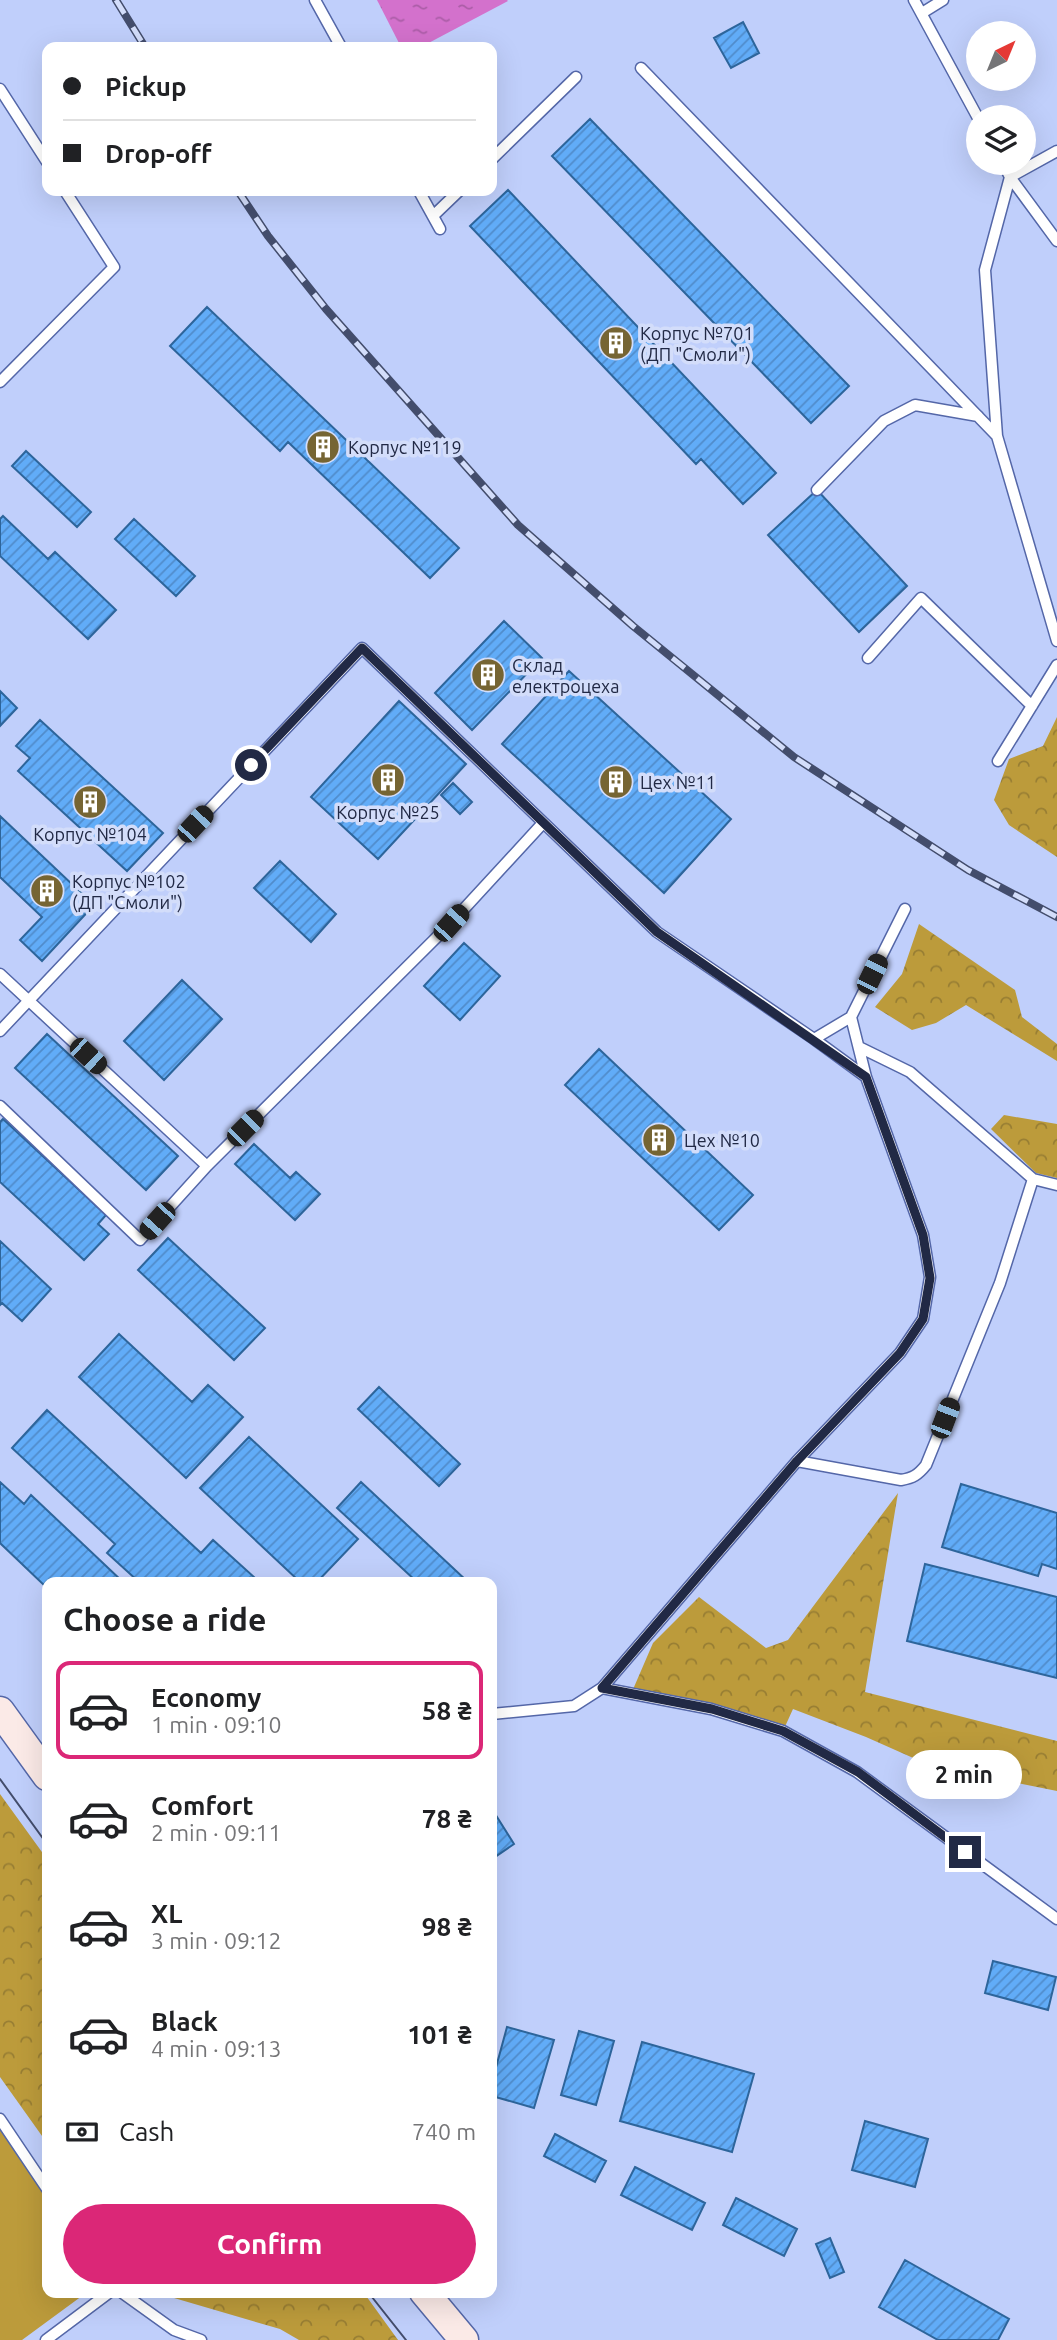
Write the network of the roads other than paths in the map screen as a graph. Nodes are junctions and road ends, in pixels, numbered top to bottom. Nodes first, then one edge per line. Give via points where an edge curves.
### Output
1 (315, 0) edge
2 (915, 0) edge
3 (943, 0) edge
4 (922, 13) junction
5 (338, 42) edge
6 (641, 68) dead end
7 (576, 77) dead end
8 (0, 89) edge
9 (971, 105) edge
10 (1057, 151) edge
11 (42, 154) edge
12 (497, 154) edge
13 (1010, 177) junction
14 (68, 196) edge
15 (422, 196) edge
16 (454, 196) edge
17 (433, 216) junction
18 (440, 229) dead end
19 (1057, 240) edge
20 (0, 382) edge
21 (978, 416) junction
22 (997, 436) junction
23 (817, 490) dead end
24 (1057, 641) edge
25 (868, 658) dead end
26 (1057, 665) edge
27 (1032, 706) junction
28 (998, 761) dead end
29 (543, 822) junction
30 (905, 909) dead end
31 (0, 974) edge
32 (29, 1001) junction
33 (851, 1017) junction
34 (0, 1031) edge
35 (814, 1039) junction
36 (859, 1047) junction
37 (866, 1077) junction
38 (0, 1106) edge
39 (207, 1166) junction
40 (1033, 1180) junction
41 (1057, 1185) edge
42 (797, 1461) junction
43 (602, 1688) junction
44 (0, 1711) edge
45 (497, 1714) edge
46 (42, 1769) edge
47 (1057, 1919) edge
48 (0, 2119) edge
49 (42, 2182) edge
50 (102, 2298) edge
51 (129, 2298) edge
52 (429, 2298) edge
53 (46, 2340) edge
54 (201, 2340) edge
55 (464, 2340) edge

1 - 5 lane
2 - 4 lane
3 - 4 lane
4 - 9 lane
6 - 21 lane
7 - 12 lane
8 - 11 lane
10 - 13 lane
13 - 19 lane
13 - 22 lane via 985,270
14 - 20 lane via 114,267
15 - 17 lane
16 - 17 lane
17 - 18 lane
21 - 22 lane
21 - 23 lane via 915,405 884,421
22 - 24 lane
25 - 27 lane via 921,598
26 - 27 lane
27 - 28 lane
29 - 32 lane via 362,648
29 - 35 lane via 657,932
29 - 39 lane via 451,923
30 - 33 lane
31 - 32 lane
32 - 34 lane
32 - 39 lane
33 - 35 lane
33 - 36 lane
35 - 37 lane
36 - 37 lane
36 - 40 lane via 910,1072
37 - 42 lane via 923,1235 930,1278 923,1319 900,1353
38 - 39 lane via 140,1240
40 - 41 lane
40 - 42 lane via 1000,1283 919,1474 901,1480
42 - 43 lane
43 - 45 lane via 574,1706
43 - 47 lane via 712,1709 783,1731 858,1772
44 - 46 street
48 - 49 lane
50 - 53 lane
51 - 54 lane via 174,2330
52 - 55 street

